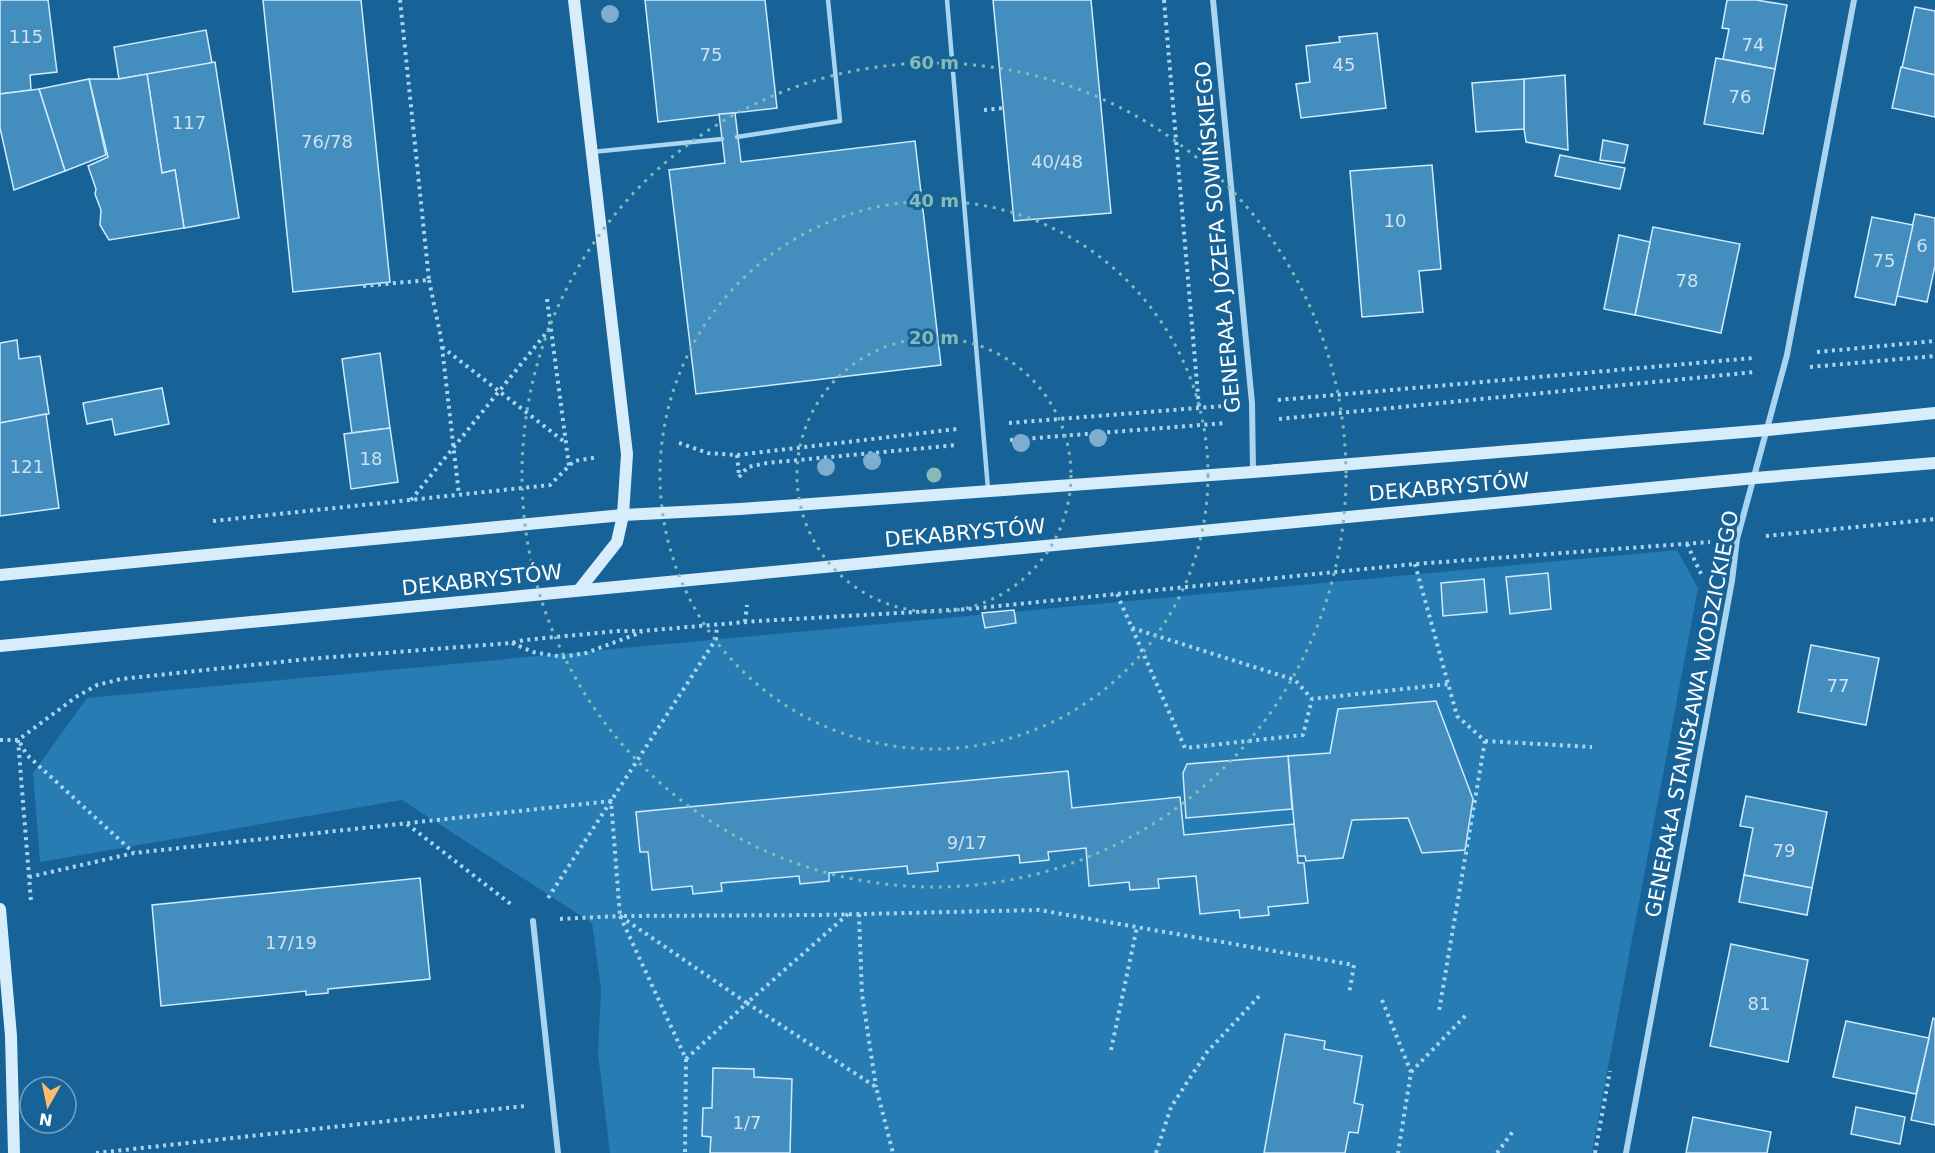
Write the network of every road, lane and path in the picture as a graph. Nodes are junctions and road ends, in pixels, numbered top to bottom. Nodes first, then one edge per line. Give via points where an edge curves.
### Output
1 (400, 0) edge
2 (574, 0) edge
3 (828, 0) edge
4 (947, 0) edge
5 (1164, 0) edge
6 (1213, 0) edge
7 (1854, 0) edge
8 (737, 136) dead end
9 (722, 139) dead end
10 (592, 152) junction
11 (429, 280) junction
12 (363, 286) dead end
13 (547, 299) dead end
14 (551, 327) junction
15 (1935, 341) edge
16 (442, 346) junction
17 (1817, 352) dead end
18 (1935, 356) edge
19 (1753, 358) dead end
20 (1828, 366) dead end
21 (1749, 372) dead end
22 (499, 391) junction
23 (1276, 400) dead end
24 (1198, 407) dead end
25 (1935, 413) edge
26 (1288, 418) dead end
27 (1768, 430) junction
28 (679, 442) dead end
29 (566, 443) junction
30 (453, 448) junction
31 (599, 457) dead end
32 (1935, 463) edge
33 (569, 467) junction
34 (1253, 472) junction
35 (739, 477) dead end
36 (1755, 478) junction
37 (988, 489) junction
38 (459, 495) junction
39 (411, 500) junction
40 (623, 515) junction
41 (1935, 519) edge
42 (204, 522) dead end
43 (1737, 539) junction
44 (1415, 564) junction
45 (0, 575) edge
46 (579, 590) junction
47 (1117, 594) junction
48 (747, 601) dead end
49 (745, 622) junction
50 (717, 625) junction
51 (1132, 628) junction
52 (642, 631) junction
53 (511, 643) junction
54 (0, 646) edge
55 (1449, 684) junction
56 (1312, 699) junction
57 (0, 740) edge
58 (18, 740) junction
59 (1485, 741) junction
60 (1592, 747) dead end
61 (611, 801) junction
62 (406, 823) junction
63 (134, 853) junction
64 (29, 877) dead end
65 (0, 909) edge
66 (848, 914) junction
67 (860, 914) junction
68 (620, 916) junction
69 (533, 921) junction
70 (1137, 927) junction
71 (1262, 993) dead end
72 (1349, 994) dead end
73 (1382, 1000) dead end
74 (747, 1003) junction
75 (1439, 1011) dead end
76 (1466, 1015) dead end
77 (1111, 1050) dead end
78 (686, 1059) junction
79 (1411, 1072) junction
80 (876, 1087) junction
81 (553, 1102) junction
82 (1514, 1130) dead end
83 (14, 1153) edge
84 (96, 1153) edge
85 (558, 1153) edge
86 (685, 1153) edge
87 (893, 1153) edge
88 (1156, 1153) edge
89 (1398, 1153) edge
90 (1497, 1153) edge
91 (1626, 1153) edge

1 - 11 path
2 - 10 street
3 - 8 lane via 840,121
4 - 37 lane
5 - 24 path
6 - 34 street, GENERAŁA JÓZEFA SOWIŃSKIEGO via 1251,403
7 - 27 street, GENERAŁA STANISŁAWA WODZICKIEGO via 1787,355
9 - 10 lane
10 - 40 street via 627,454
11 - 12 path
11 - 16 path
13 - 14 path
14 - 22 path
14 - 29 path
15 - 17 path
16 - 22 path
16 - 30 path
18 - 20 path
19 - 23 path
21 - 26 path
22 - 29 path
22 - 30 path
25 - 27 street, DEKABRYSTÓW
27 - 34 street, DEKABRYSTÓW
27 - 36 street, GENERAŁA STANISŁAWA WODZICKIEGO
28 - 35 path via 708,453 737,455
29 - 33 path
30 - 38 path
30 - 39 path
31 - 33 path via 574,461
32 - 36 street, DEKABRYSTÓW
33 - 38 path via 549,485
34 - 37 street, DEKABRYSTÓW
36 - 43 street, GENERAŁA STANISŁAWA WODZICKIEGO
36 - 46 street, DEKABRYSTÓW
37 - 40 street, DEKABRYSTÓW
38 - 39 path
39 - 42 path
40 - 45 street, DEKABRYSTÓW
40 - 46 street via 617,542
41 - 43 path
43 - 44 path
43 - 91 street, GENERAŁA STANISŁAWA WODZICKIEGO
44 - 47 path
44 - 55 path
46 - 54 street, DEKABRYSTÓW
47 - 49 path via 968,609
47 - 51 path
48 - 49 path
49 - 50 path
50 - 52 path
50 - 61 path via 716,639
51 - 56 path via 1295,680
51 - 56 path via 1185,748 1303,735
52 - 53 path
52 - 53 path via 586,653 563,657
53 - 58 path via 121,679 97,685 76,697
55 - 56 path
55 - 59 path via 1458,716
57 - 58 path
58 - 63 path via 27,755
59 - 60 path
59 - 75 path
61 - 62 path
61 - 68 path
61 - 69 path
62 - 63 path
62 - 69 path
63 - 64 path
65 - 83 street via 11,1036
66 - 67 path
66 - 68 path
66 - 74 path
67 - 70 path via 1039,910
67 - 80 path via 862,994
68 - 69 path
68 - 74 path
68 - 78 path
69 - 81 street
70 - 72 path via 1354,965
70 - 77 path
71 - 88 path via 1207,1052 1171,1107
73 - 79 path
74 - 78 path
74 - 80 path
76 - 79 path
78 - 86 path
79 - 89 path
80 - 87 path
81 - 84 path
81 - 85 street
82 - 90 path

